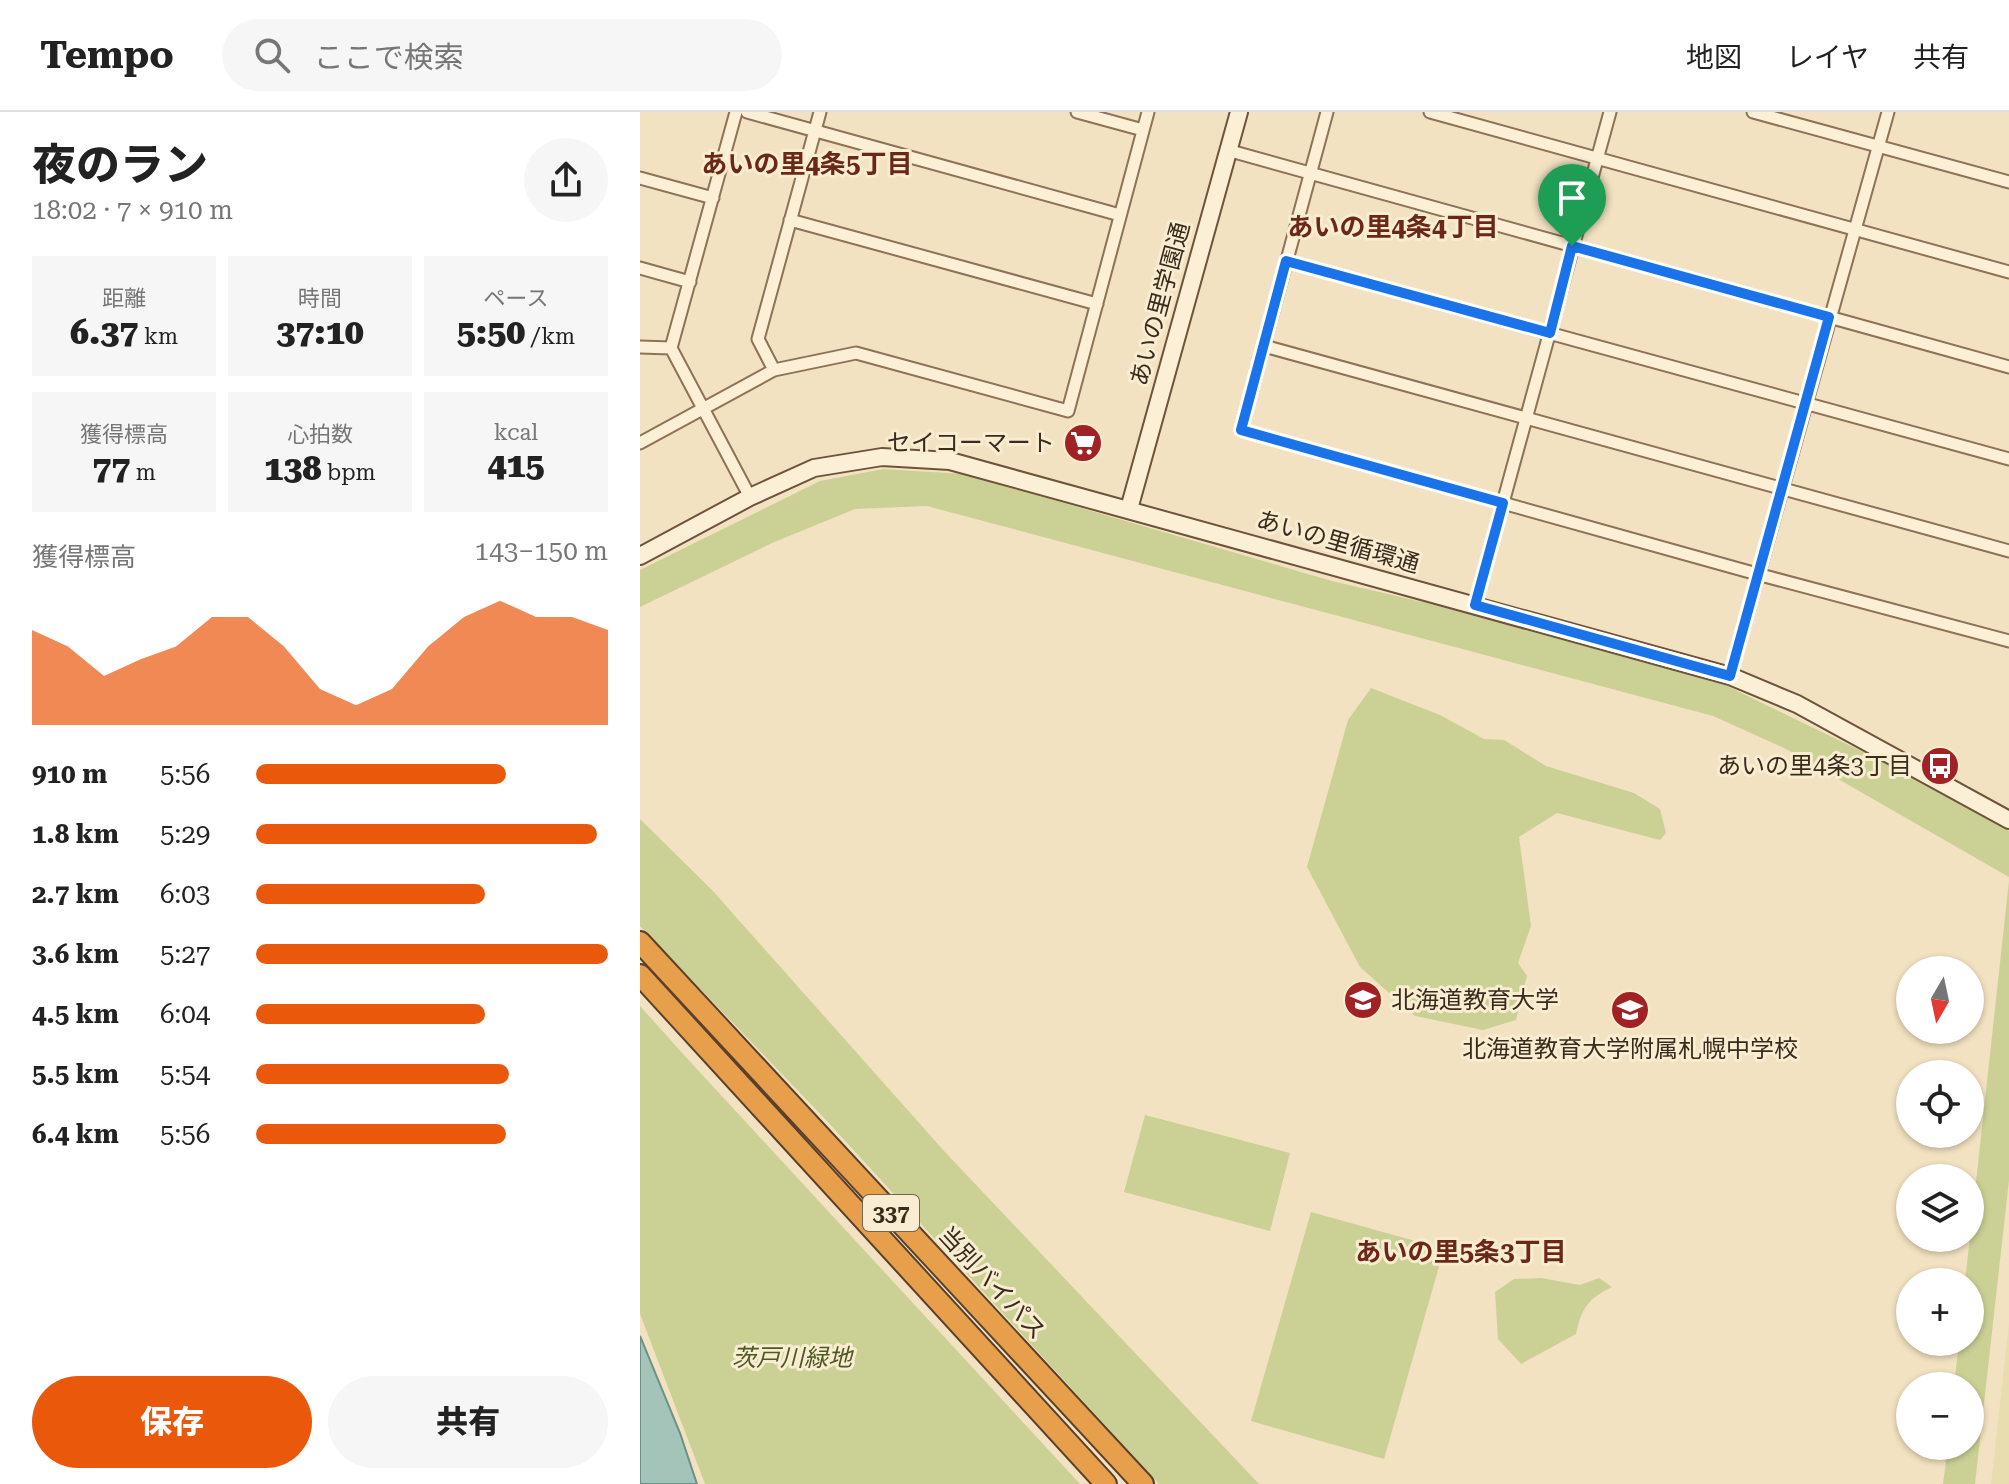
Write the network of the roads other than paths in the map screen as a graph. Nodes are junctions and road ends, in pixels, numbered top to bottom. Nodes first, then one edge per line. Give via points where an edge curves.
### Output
1 (736, 112) edge
2 (747, 112) edge
3 (820, 112) edge
4 (1077, 112) edge
5 (1148, 112) edge
6 (1239, 112) edge
7 (1327, 112) edge
8 (1430, 112) edge
9 (1610, 112) edge
10 (1753, 112) edge
11 (1888, 112) edge
12 (815, 130) junction
13 (1143, 130) junction
14 (1878, 146) junction
15 (1227, 150) junction
16 (1598, 158) junction
17 (1308, 173) junction
18 (640, 178) edge
19 (2009, 182) edge
20 (713, 198) junction
21 (1120, 215) junction
22 (790, 220) junction
23 (1855, 229) junction
24 (1572, 246) junction
25 (1286, 261) junction
26 (640, 268) edge
27 (2009, 272) edge
28 (690, 282) junction
29 (1097, 304) junction
30 (1829, 317) junction
31 (1550, 333) junction
32 (1264, 346) junction
33 (640, 347) edge
34 (671, 348) junction
35 (2009, 367) edge
36 (774, 370) junction
37 (1804, 405) junction
38 (704, 408) junction
39 (1527, 417) junction
40 (640, 443) edge
41 (2009, 459) edge
42 (1780, 490) junction
43 (750, 497) junction
44 (1503, 503) junction
45 (1129, 509) junction
46 (2009, 551) edge
47 (640, 556) edge
48 (1757, 574) junction
49 (1475, 605) junction
50 (2009, 641) edge
51 (1730, 676) junction
52 (2009, 820) edge
53 (640, 942) edge
54 (640, 975) edge
55 (1106, 1484) edge
56 (1143, 1484) edge

1 - 20 street
2 - 12 street
3 - 12 street
4 - 13 street
5 - 13 street
6 - 15 street, あいの里学園通
7 - 17 street
8 - 16 street
9 - 16 street
10 - 14 street
11 - 14 street
12 - 21 street
12 - 22 street
13 - 21 street
14 - 19 street
14 - 23 street
15 - 17 street
15 - 45 street, あいの里学園通
16 - 23 street
16 - 24 street
17 - 24 street
17 - 25 street
18 - 20 street
20 - 28 street
21 - 29 street
22 - 29 street
22 - 36 street via 758,339
23 - 27 street
23 - 30 street
24 - 30 street
24 - 31 street
25 - 31 street
25 - 32 street
26 - 28 street
28 - 34 street
29 - 36 street via 1068,411 856,353
30 - 35 street
30 - 37 street
31 - 37 street
31 - 39 street
32 - 39 street
32 - 44 street via 1241,430
33 - 34 street
34 - 38 street
36 - 38 street
37 - 41 street
37 - 42 street
38 - 40 street
38 - 43 street
39 - 42 street
39 - 44 street
42 - 46 street
42 - 48 street
43 - 45 street, あいの里循環通 via 814,468 916,457 950,461
43 - 47 street, あいの里循環通
44 - 48 street
44 - 49 street
45 - 49 street, あいの里循環通
48 - 50 street
48 - 51 street
49 - 51 street, あいの里循環通
51 - 52 street, あいの里循環通 via 1797,704
53 - 56 highway, 当別バイパス / 337
54 - 55 highway, 当別バイパス / 337

